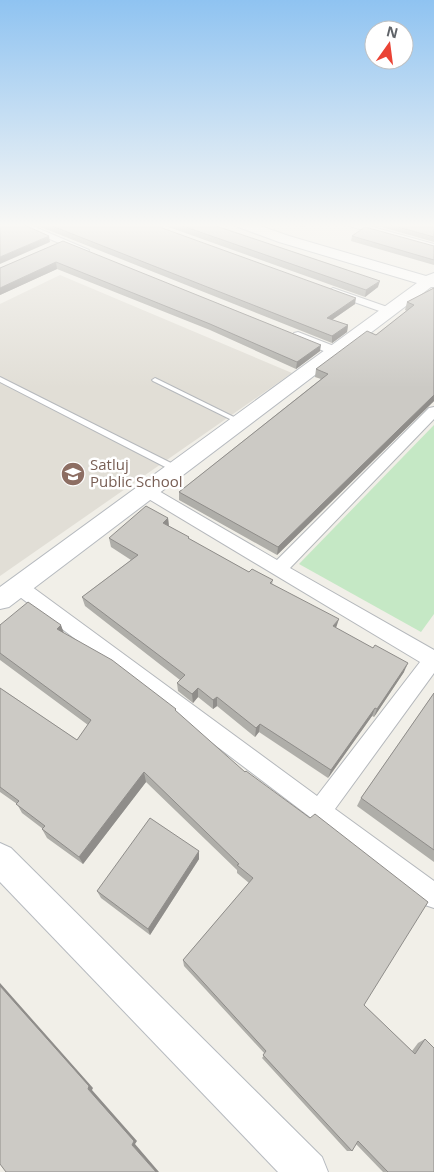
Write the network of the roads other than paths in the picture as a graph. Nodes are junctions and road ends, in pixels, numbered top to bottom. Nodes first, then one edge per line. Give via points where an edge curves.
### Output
1 (433, 279) edge
2 (324, 287) edge
3 (389, 311) junction
4 (290, 333) edge
5 (335, 351) junction
6 (0, 379) edge
7 (155, 380) dead end
8 (434, 412) edge
9 (240, 422) junction
10 (176, 469) junction
11 (147, 491) junction
12 (279, 568) junction
13 (18, 586) junction
14 (0, 600) edge
15 (433, 659) edge
16 (319, 812) junction
17 (0, 859) edge
18 (434, 896) edge
19 (307, 1172) edge

1 - 3 street
2 - 3 street
3 - 5 street
4 - 5 street
5 - 9 street
6 - 10 lane
7 - 9 lane
8 - 12 street
9 - 10 street
10 - 11 street
11 - 12 street
11 - 13 street
12 - 15 street
13 - 14 street
13 - 16 street
15 - 16 street
16 - 18 street
17 - 19 street

